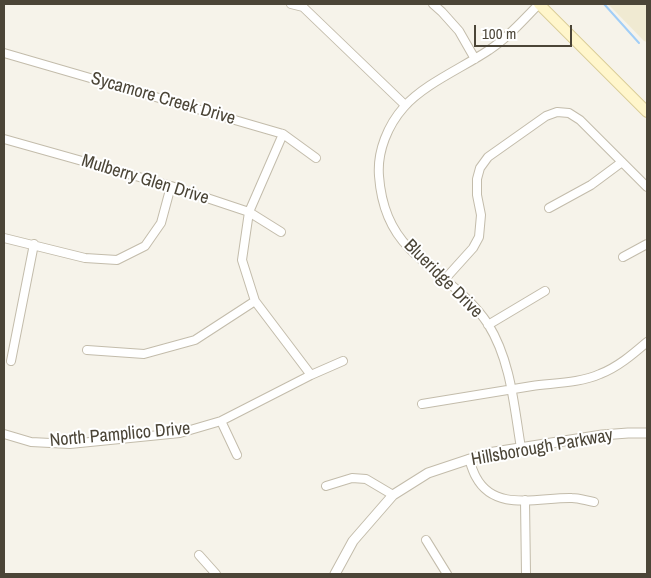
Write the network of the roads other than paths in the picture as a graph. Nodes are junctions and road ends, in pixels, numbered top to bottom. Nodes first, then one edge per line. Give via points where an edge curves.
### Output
1 (291, 4) edge
2 (433, 4) edge
3 (539, 4) edge
4 (4, 53) edge
5 (475, 59) junction
6 (406, 105) junction
7 (647, 112) edge
8 (284, 134) junction
9 (4, 139) edge
10 (316, 158) dead end
11 (622, 162) junction
12 (171, 186) junction
13 (647, 187) edge
14 (549, 208) dead end
15 (249, 212) junction
16 (281, 232) dead end
17 (4, 238) edge
18 (34, 244) junction
19 (647, 244) edge
20 (623, 257) dead end
21 (445, 279) junction
22 (545, 291) dead end
23 (255, 301) junction
24 (488, 325) junction
25 (647, 342) edge
26 (87, 350) dead end
27 (11, 361) dead end
28 (343, 361) dead end
29 (311, 374) junction
30 (512, 389) junction
31 (422, 404) dead end
32 (221, 421) junction
33 (647, 433) edge
34 (4, 434) edge
35 (521, 448) junction
36 (237, 455) dead end
37 (469, 459) junction
38 (326, 486) dead end
39 (393, 495) junction
40 (525, 500) junction
41 (594, 502) dead end
42 (426, 540) dead end
43 (199, 556) dead end
44 (216, 574) edge
45 (335, 574) edge
46 (446, 574) edge
47 (526, 574) edge

1 - 6 street via 303,7
2 - 5 street via 459,30
3 - 5 street, Blueridge Drive via 503,40
3 - 7 main road
4 - 8 street, Sycamore Creek Drive
5 - 6 street, Blueridge Drive via 431,85
6 - 21 street, Blueridge Drive via 382,147 379,172 382,197 389,220 408,248
8 - 10 street, Sycamore Creek Drive
8 - 15 street
9 - 12 street, Mulberry Glen Drive
11 - 13 street
11 - 14 street via 591,185
11 - 21 street via 580,120 568,113 546,116 488,157 480,168 477,179 481,214 479,237 474,248
12 - 15 street, Mulberry Glen Drive
12 - 18 street via 161,223 145,246 117,260 85,258
15 - 16 street, Mulberry Glen Drive
15 - 23 street via 242,260
17 - 18 street
18 - 27 street
19 - 20 street
21 - 24 street, Blueridge Drive via 465,296
22 - 24 street
23 - 26 street via 195,340 144,354
23 - 29 street
24 - 30 street, Blueridge Drive via 505,363
25 - 30 street via 627,359 599,375
28 - 29 street, North Pamplico Drive
29 - 32 street, North Pamplico Drive
30 - 31 street
30 - 35 street, Blueridge Drive
32 - 34 street, North Pamplico Drive via 180,433 70,444 31,442
32 - 36 street
33 - 35 street, Hillsborough Parkway via 602,435
35 - 37 street, Hillsborough Parkway
37 - 39 street, Hillsborough Parkway via 428,473
37 - 40 street via 477,478 491,494 508,500
38 - 39 street via 352,478 366,479
39 - 45 street, Hillsborough Parkway via 353,542
40 - 41 street via 573,498
40 - 47 street
42 - 46 street
43 - 44 street

